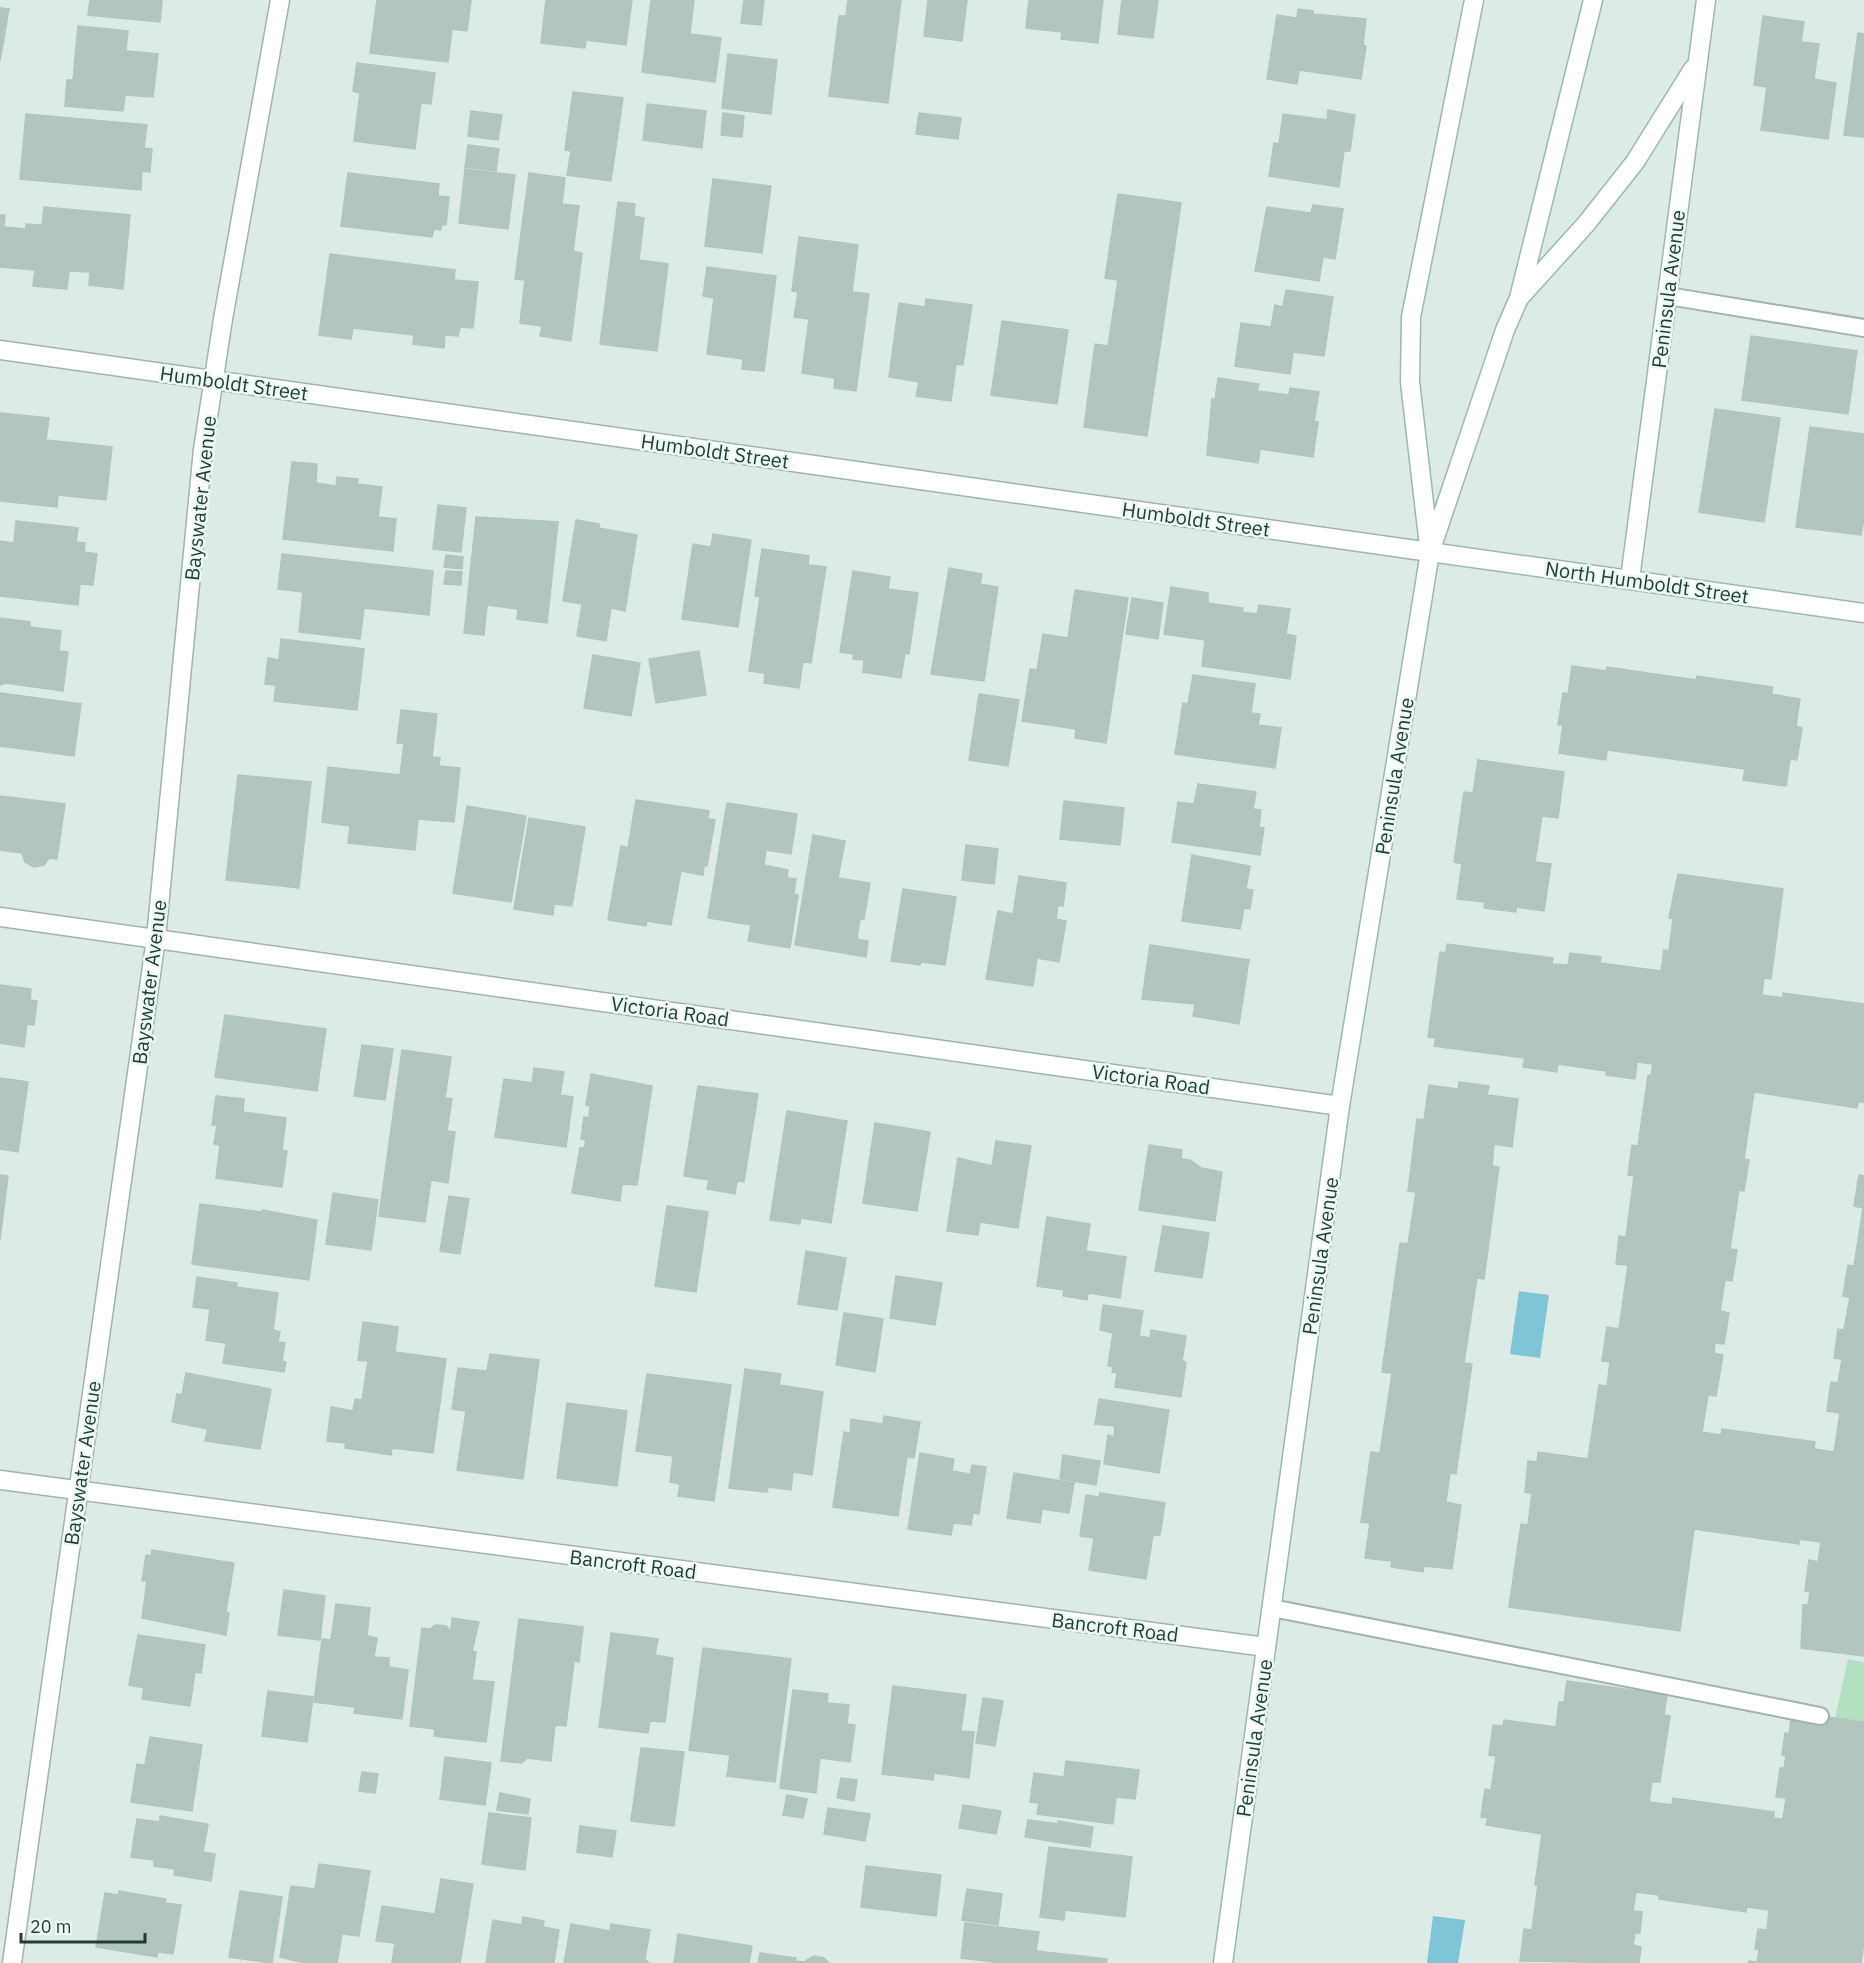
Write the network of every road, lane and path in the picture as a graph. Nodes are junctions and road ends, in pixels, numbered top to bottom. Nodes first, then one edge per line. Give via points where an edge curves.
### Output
1 (280, 0) edge
2 (1474, 0) edge
3 (1593, 0) edge
4 (1706, 0) edge
5 (1695, 64) junction
6 (1668, 296) junction
7 (1519, 298) junction
8 (1864, 328) edge
9 (0, 350) edge
10 (213, 381) junction
11 (1430, 552) junction
12 (1630, 579) junction
13 (1864, 613) edge
14 (0, 917) edge
15 (156, 938) junction
16 (1340, 1106) junction
17 (0, 1480) edge
18 (78, 1491) junction
19 (1272, 1608) junction
20 (1266, 1647) junction
21 (1820, 1716) dead end
22 (12, 1963) edge
23 (1223, 1963) edge

1 - 10 street, Bayswater Avenue
2 - 11 street, Peninsula Avenue via 1411,317 1410,382
3 - 7 street, Peninsula Avenue
4 - 5 street, Peninsula Avenue
5 - 6 street, Peninsula Avenue
5 - 7 street via 1635,162 1586,225
6 - 8 lane
6 - 12 street, Peninsula Avenue
7 - 11 street, Peninsula Avenue
9 - 10 street, Humboldt Street
10 - 11 street, Humboldt Street
10 - 15 street, Bayswater Avenue via 203,449
11 - 12 street, North Humboldt Street
11 - 16 street, Peninsula Avenue
12 - 13 street, North Humboldt Street
14 - 15 street, Victoria Road
15 - 16 street, Victoria Road
15 - 18 street, Bayswater Avenue
16 - 19 street, Peninsula Avenue
17 - 18 street, Bancroft Road
18 - 20 street, Bancroft Road
18 - 22 street, Bayswater Avenue
19 - 20 street, Peninsula Avenue
19 - 21 lane
20 - 23 street, Peninsula Avenue

